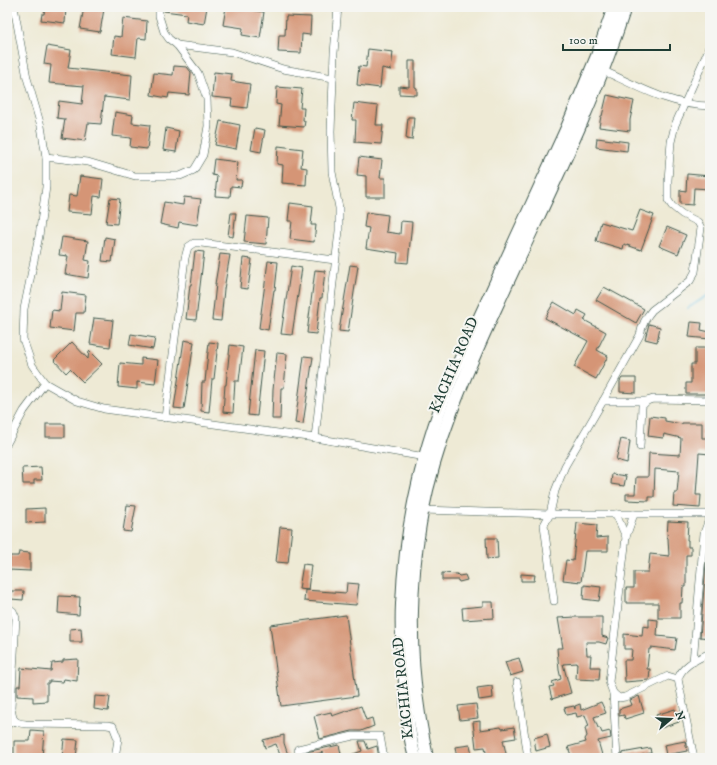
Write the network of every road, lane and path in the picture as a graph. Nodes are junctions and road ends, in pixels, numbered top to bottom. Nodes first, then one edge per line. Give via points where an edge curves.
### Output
1 (14, 7) edge
2 (159, 7) edge
3 (338, 7) edge
4 (614, 7) edge
5 (625, 7) edge
6 (710, 41) edge
7 (177, 45) junction
8 (602, 70) junction
9 (334, 78) junction
10 (683, 104) junction
11 (710, 106) edge
12 (46, 158) junction
13 (335, 260) junction
14 (45, 383) junction
15 (710, 400) edge
16 (603, 401) junction
17 (647, 401) junction
18 (164, 418) junction
19 (315, 438) junction
20 (7, 443) edge
21 (640, 447) dead end
22 (425, 456) junction
23 (423, 510) junction
24 (550, 514) junction
25 (616, 514) junction
26 (634, 514) junction
27 (710, 514) edge
28 (710, 518) edge
29 (626, 537) junction
30 (554, 601) dead end
31 (7, 607) edge
32 (710, 653) edge
33 (693, 662) junction
34 (678, 679) junction
35 (10, 682) edge
36 (517, 682) dead end
37 (613, 692) junction
38 (15, 721) junction
39 (7, 726) edge
40 (115, 758) edge
41 (300, 758) edge
42 (384, 758) edge
43 (415, 758) edge
44 (427, 758) edge
45 (528, 758) edge
46 (617, 758) edge
47 (694, 758) edge

1 - 12 street via 27,78
2 - 7 street via 164,32
3 - 9 street
4 - 22 highway, KACHIA ROAD via 566,130 443,399
5 - 8 highway, KACHIA ROAD
6 - 10 street via 708,51
7 - 9 street via 232,52 283,69
7 - 12 street via 198,73 207,99 208,126 203,155 194,170 180,176 135,176 88,162
8 - 10 street
8 - 23 highway, KACHIA ROAD via 460,389 432,471
9 - 13 street via 332,172 339,208
10 - 11 street
10 - 16 street via 671,142 668,200 682,214 698,222 701,228 695,272 690,281 647,316 640,335
12 - 14 street via 46,187 24,310 23,339 32,364
13 - 18 street via 201,243 194,243 188,248
13 - 19 street
14 - 18 street via 78,401 104,409
14 - 20 street via 24,411
15 - 17 street
16 - 17 street
16 - 24 street via 565,466 555,491
17 - 21 street via 642,406
18 - 19 street
19 - 22 street
22 - 43 highway, KACHIA ROAD via 407,540 402,604 401,636 406,699
23 - 24 street
23 - 44 highway, KACHIA ROAD via 412,611 417,706
24 - 25 street
24 - 30 street via 544,524
25 - 26 street
25 - 29 street
26 - 27 street
26 - 29 street
28 - 33 street via 704,533
29 - 37 street via 609,682
31 - 35 street via 13,611 16,618
32 - 33 street
33 - 34 street via 682,671
34 - 37 street via 668,676 625,697 619,698
34 - 47 street
35 - 38 street via 12,716
36 - 45 street
37 - 46 street
38 - 39 street
38 - 40 street via 26,724 113,726 118,739
41 - 42 street via 298,749 353,736 380,736

